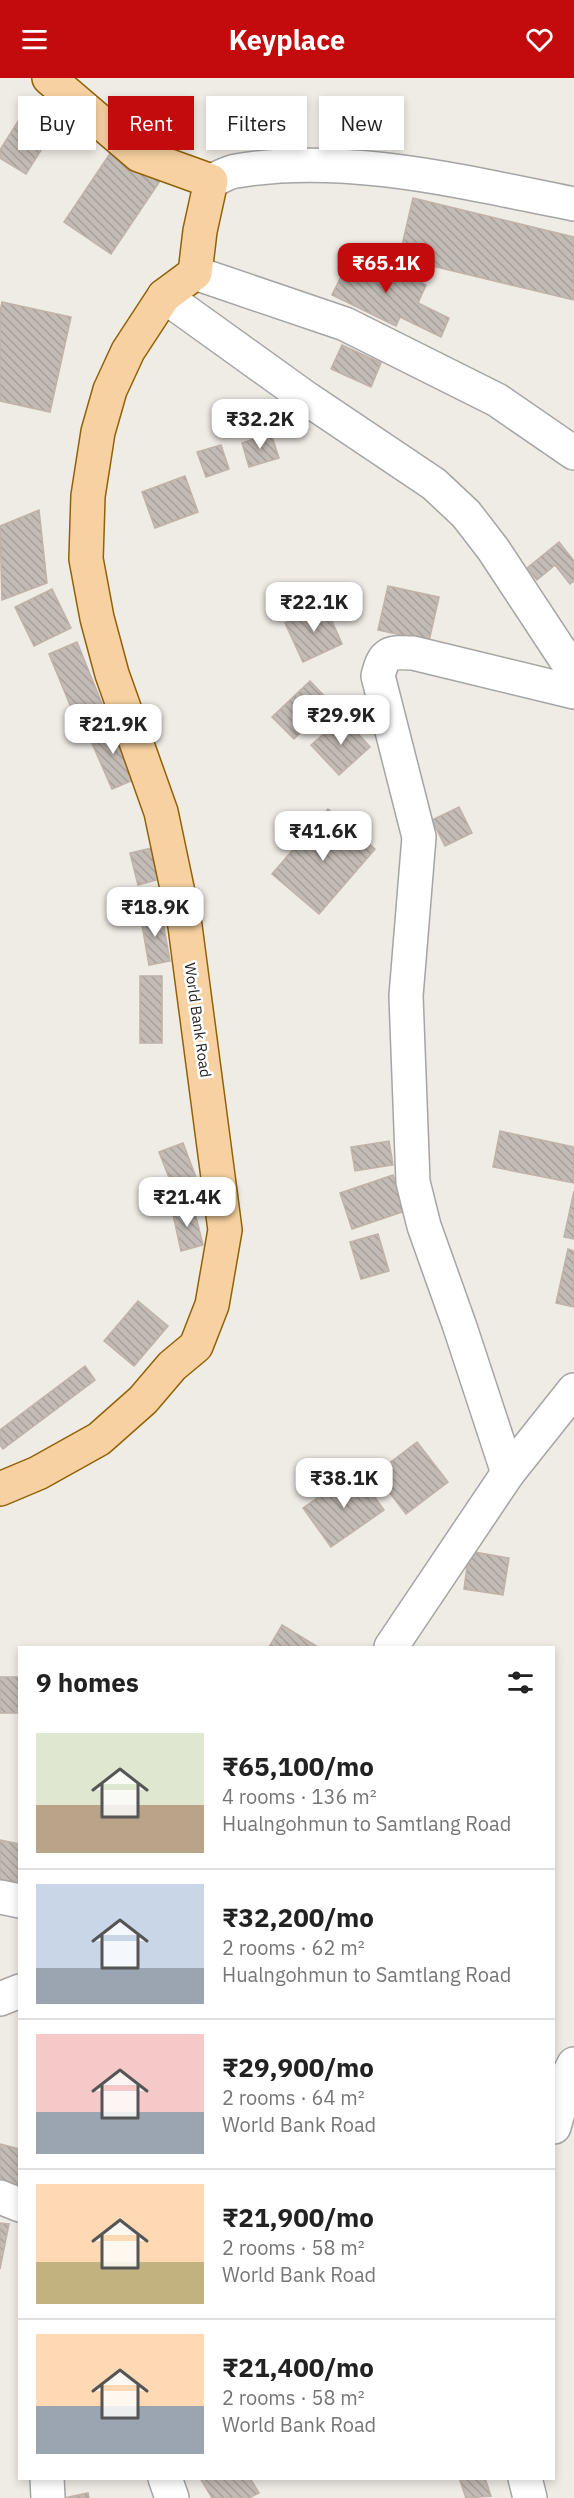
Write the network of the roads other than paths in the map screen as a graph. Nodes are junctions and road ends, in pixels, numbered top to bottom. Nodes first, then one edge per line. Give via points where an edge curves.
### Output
1 (49, 78) edge
2 (211, 181) junction
3 (574, 204) edge
4 (195, 273) junction
5 (164, 296) junction
6 (574, 453) edge
7 (574, 672) edge
8 (574, 692) edge
9 (574, 1390) edge
10 (508, 1473) junction
11 (0, 1489) edge
12 (392, 1646) edge
13 (0, 1897) edge
14 (18, 1901) edge
15 (18, 1992) edge
16 (0, 1999) edge
17 (574, 2064) edge
18 (555, 2123) edge
19 (0, 2197) edge
20 (18, 2204) edge
21 (47, 2480) edge
22 (166, 2480) edge
23 (526, 2480) edge
24 (48, 2498) edge
25 (172, 2498) edge
26 (530, 2498) edge

1 - 2 main road via 139,155
2 - 3 street via 234,171 300,165 387,170
2 - 4 main road
4 - 5 main road, World Bank Road
4 - 6 street via 345,324 497,400
5 - 7 street via 434,484 466,514 494,549
5 - 11 main road, World Bank Road via 128,351 110,390 98,432 88,496 86,559 111,674 161,812 185,926 225,1230 212,1305 196,1346 99,1439
8 - 10 street via 413,653 393,652 382,660 378,676 419,837 406,996 413,1182 424,1226
9 - 10 street
10 - 12 street
13 - 14 street
15 - 16 street
17 - 18 street
19 - 20 street
21 - 24 street
22 - 25 street
23 - 26 street

